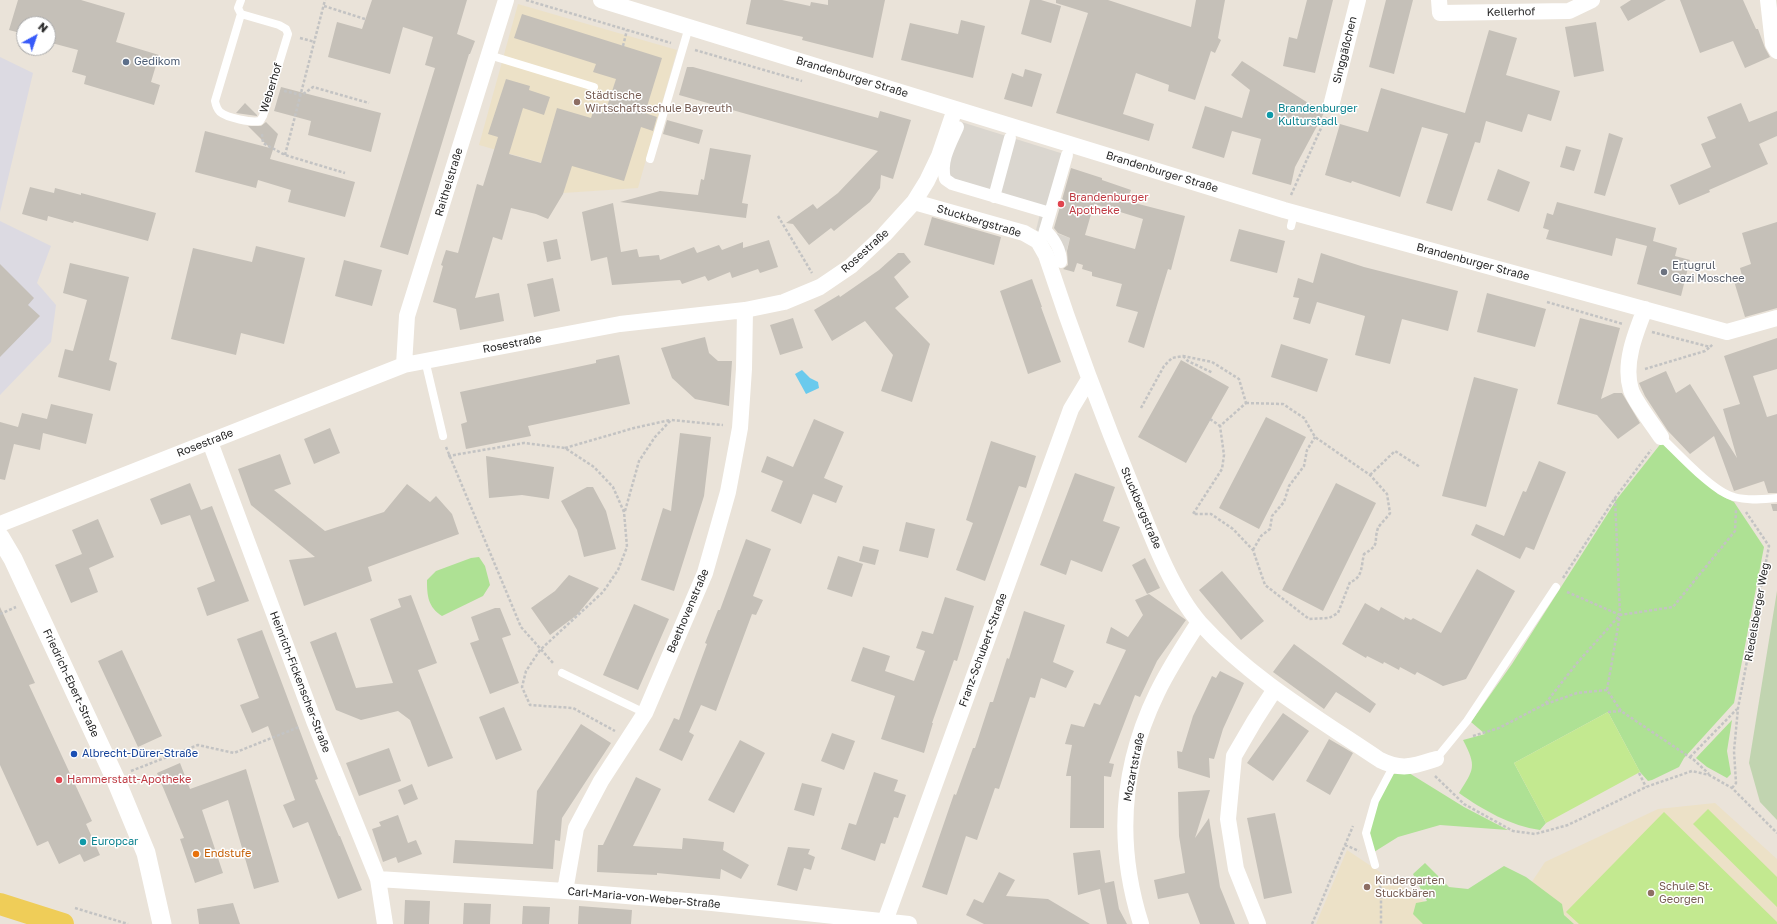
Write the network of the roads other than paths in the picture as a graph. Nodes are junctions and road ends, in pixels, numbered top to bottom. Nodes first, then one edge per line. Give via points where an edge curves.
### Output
1 (241, 0) edge
2 (506, 0) edge
3 (601, 0) edge
4 (1358, 0) edge
5 (1439, 0) edge
6 (1592, 0) edge
7 (1768, 0) edge
8 (241, 14) junction
9 (689, 27) junction
10 (1777, 51) edge
11 (488, 55) junction
12 (594, 87) dead end
13 (1332, 102) road end
14 (955, 109) junction
15 (958, 127) dead end
16 (1010, 138) dead end
17 (1067, 155) dead end
18 (650, 159) dead end
19 (994, 197) junction
20 (914, 202) junction
21 (1050, 213) junction
22 (1061, 262) dead end
23 (1645, 309) junction
24 (745, 310) junction
25 (1777, 318) edge
26 (425, 360) junction
27 (404, 365) junction
28 (1089, 379) junction
29 (442, 436) road end
30 (1661, 437) joint
31 (210, 442) junction
32 (1777, 498) edge
33 (0, 524) edge
34 (0, 537) edge
35 (1556, 587) road end
36 (1199, 622) junction
37 (562, 673) road end
38 (1274, 689) junction
39 (644, 713) junction
40 (1431, 761) joint
41 (1393, 767) junction
42 (1375, 864) road end
43 (378, 879) junction
44 (565, 890) junction
45 (0, 904) edge
46 (885, 922) edge
47 (63, 924) edge
48 (162, 924) edge
49 (385, 924) edge
50 (909, 924) edge
51 (1141, 924) edge
52 (1258, 924) edge

1 - 8 lane, Weberhof via 238,8
2 - 11 street, Raithelstraße
3 - 9 street, Brandenburger Straße
4 - 13 street, Singgäßchen
5 - 6 street, Kellerhof via 1440,13 1447,13 1569,11
7 - 10 street via 1773,44
8 - 8 lane, Weberhof via 215,101 222,114 253,123 260,121 263,116 288,34 286,29 279,25
9 - 14 street, Brandenburger Straße
9 - 18 lane
11 - 12 lane
11 - 27 street, Raithelstraße via 407,316
14 - 20 street, Rosestraße via 939,156
14 - 23 street, Brandenburger Straße via 1290,216
15 - 19 street via 940,172 950,186
16 - 19 street
17 - 21 street
19 - 21 street
20 - 24 street, Rosestraße via 851,266 820,287 784,302
20 - 28 street, Stuckbergstraße via 1024,233 1038,241 1046,255
21 - 22 street via 1044,232 1052,236
23 - 25 street, Brandenburger Straße via 1727,332
23 - 30 street via 1637,328 1627,374 1631,392
24 - 26 street, Rosestraße via 620,324
24 - 39 street, Beethovenstraße via 740,428 728,492 705,573
26 - 27 street, Rosestraße
26 - 29 lane
27 - 31 street, Rosestraße
28 - 36 street, Stuckbergstraße via 1156,545 1181,596
28 - 46 street, Franz-Schubert-Straße via 1071,409
30 - 32 lane via 1720,492 1737,498
31 - 33 street, Rosestraße
31 - 43 street, Heinrich-Fickenscher-Straße via 314,721
34 - 48 street, Friedrich-Ebert-Straße via 13,559 115,778 146,853
35 - 40 lane via 1471,714 1449,743
36 - 38 street, Stuckbergstraße via 1231,655
36 - 51 street, Mozartstraße via 1157,692 1141,730 1130,779 1126,814 1126,852 1129,879
37 - 39 lane
38 - 41 street, Stuckbergstraße
38 - 52 street via 1234,756 1228,819 1236,869
39 - 44 street, Beethovenstraße via 576,828
40 - 41 street via 1409,767
41 - 42 lane via 1375,800 1366,833
43 - 44 street, Carl-Maria-von-Weber-Straße
43 - 49 street, Heinrich-Fickenscher-Straße
44 - 46 street, Carl-Maria-von-Weber-Straße
45 - 47 main road
46 - 50 street, Carl-Maria-von-Weber-Straße

